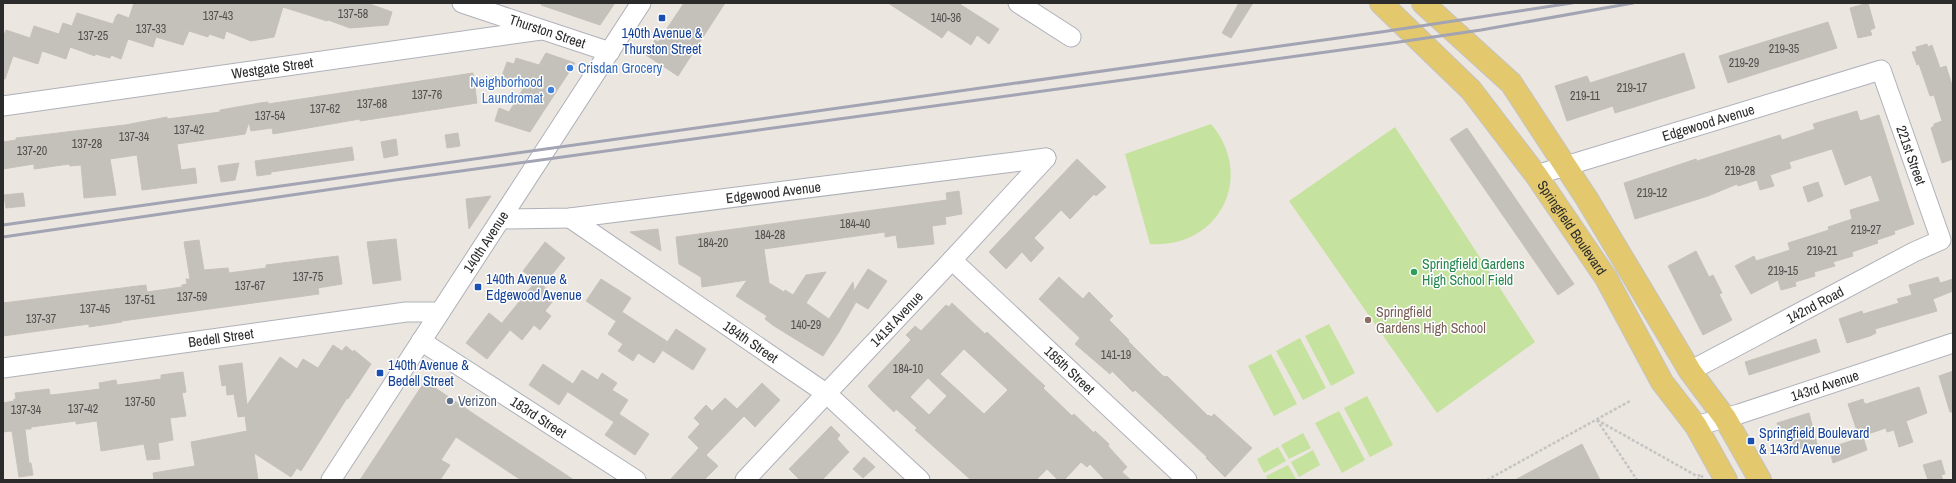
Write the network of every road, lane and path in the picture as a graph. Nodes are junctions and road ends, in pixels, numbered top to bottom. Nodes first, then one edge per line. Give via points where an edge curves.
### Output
1 (462, 3) edge
2 (641, 3) edge
3 (1018, 3) edge
4 (1381, 3) edge
5 (1423, 3) edge
6 (542, 30) junction
7 (1071, 37) dead end
8 (610, 52) junction
9 (1881, 70) joint
10 (3, 106) edge
11 (1046, 158) joint
12 (1566, 166) junction
13 (1536, 175) junction
14 (570, 218) junction
15 (501, 219) junction
16 (1941, 240) joint
17 (952, 260) junction
18 (440, 312) junction
19 (421, 342) junction
20 (1953, 342) edge
21 (3, 368) edge
22 (1690, 371) junction
23 (827, 394) junction
24 (1630, 401) dead end
25 (1725, 418) junction
26 (1596, 420) junction
27 (1696, 426) junction
28 (331, 480) edge
29 (636, 480) edge
30 (745, 480) edge
31 (920, 480) edge
32 (1187, 480) edge
33 (1487, 480) edge
34 (1636, 480) edge
35 (1697, 480) edge
36 (1726, 480) edge
37 (1760, 480) edge

1 - 6 street, Thurston Street
2 - 8 street, 140th Avenue
3 - 7 street
4 - 13 main road, Springfield Boulevard via 1471,90
5 - 12 main road, Springfield Boulevard via 1511,83
6 - 8 street, Thurston Street
6 - 10 street, Westgate Street
8 - 15 street, 140th Avenue
9 - 12 street, Edgewood Avenue
9 - 16 street, 221st Street
11 - 14 street, Edgewood Avenue
11 - 17 street, 141st Avenue
12 - 13 street, Edgewood Avenue
12 - 22 main road, Springfield Boulevard
13 - 27 main road, Springfield Boulevard via 1606,278 1662,382
14 - 15 street, Edgewood Avenue
14 - 23 street, 184th Street
15 - 18 street, 140th Avenue
16 - 22 street, 142nd Road
17 - 23 street, 141st Avenue
17 - 32 street, 185th Street
18 - 19 street, 140th Avenue
18 - 21 street, Bedell Street via 406,312
19 - 28 street, 140th Avenue
19 - 29 street, 183rd Street
20 - 25 street, 143rd Avenue
22 - 25 main road, Springfield Boulevard
23 - 30 street, 141st Avenue
23 - 31 street, 184th Street
24 - 26 path
25 - 27 street, 143rd Avenue
25 - 37 main road, Springfield Boulevard
26 - 33 path
26 - 34 path
26 - 35 path via 1695,475 1704,476
27 - 36 main road, Springfield Boulevard

